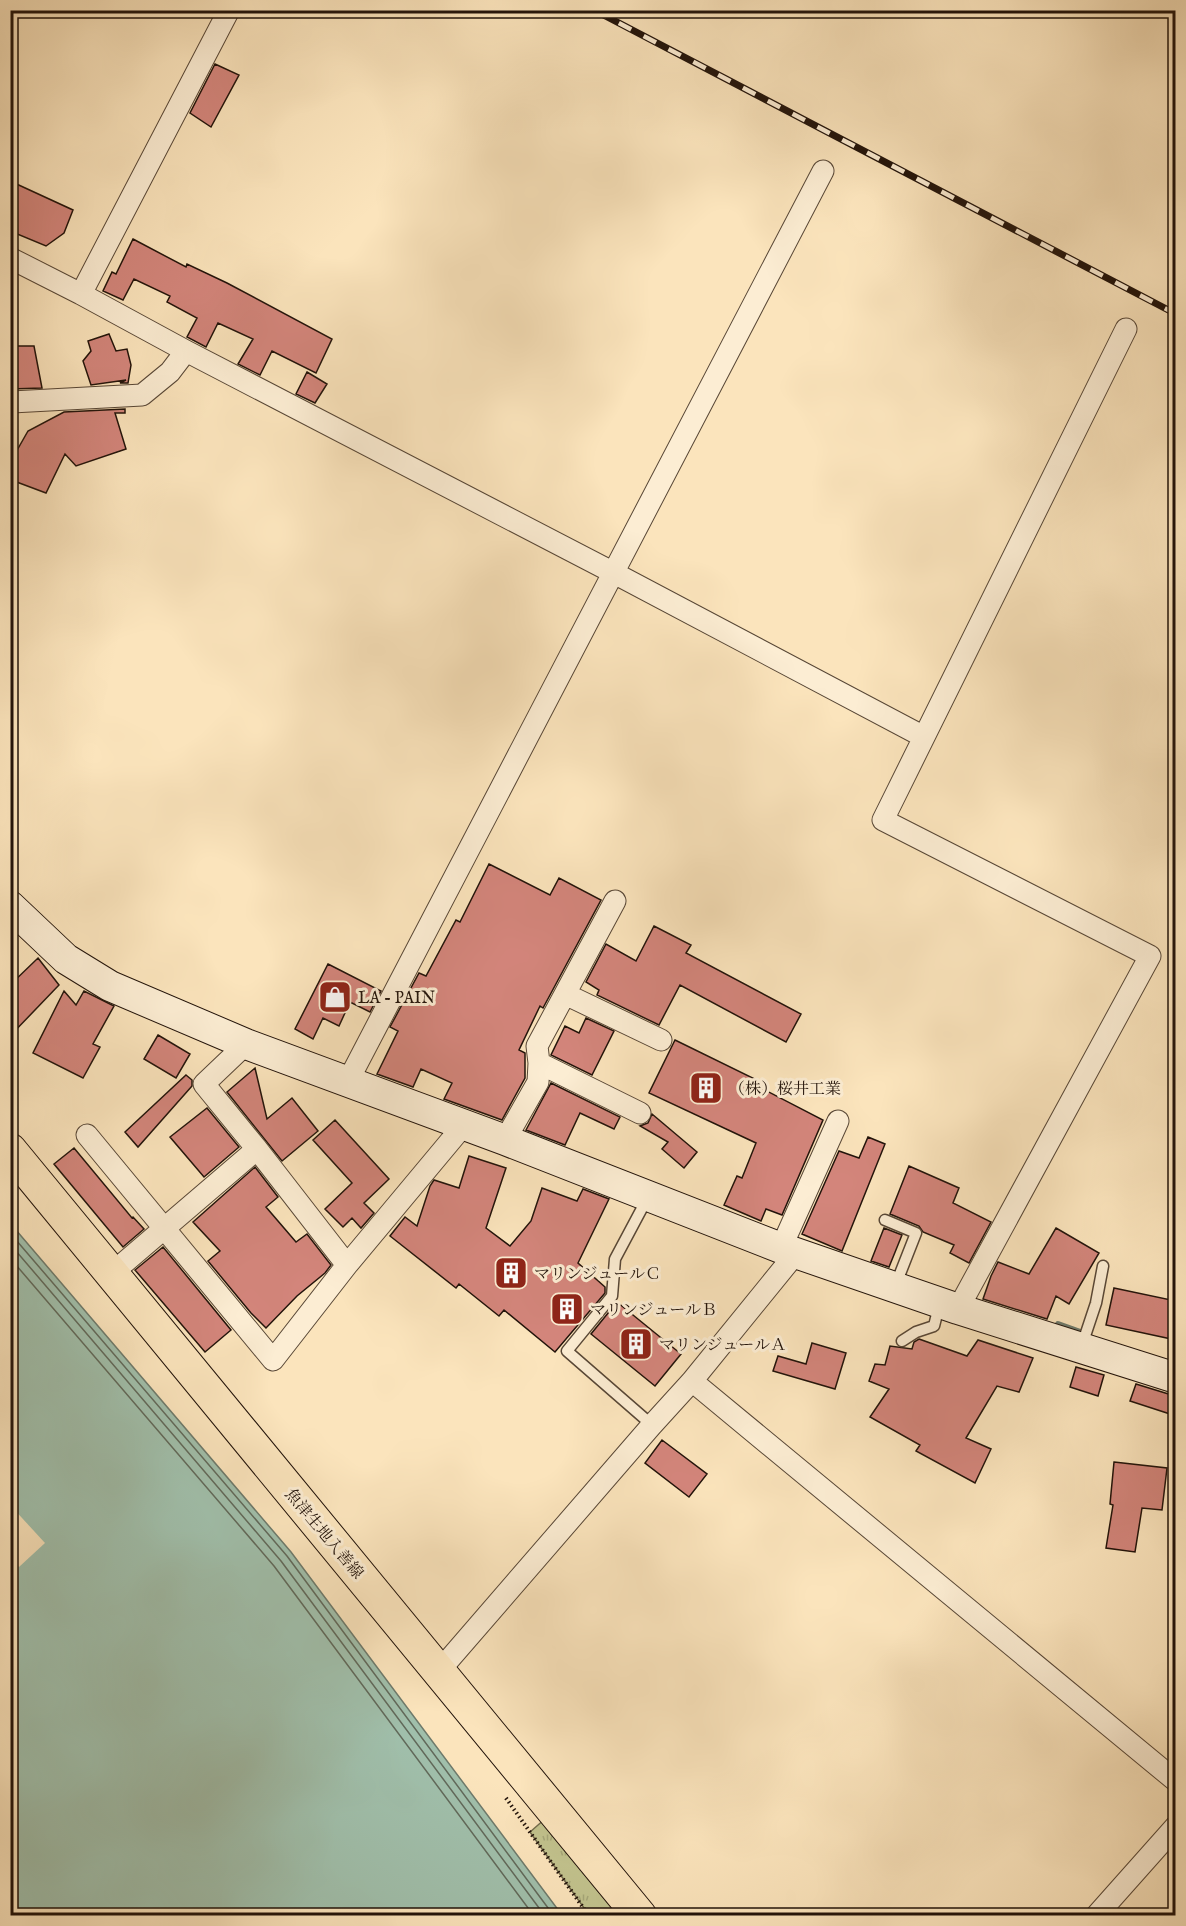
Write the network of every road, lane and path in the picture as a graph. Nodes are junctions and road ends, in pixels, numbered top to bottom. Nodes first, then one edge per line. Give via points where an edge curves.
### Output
1 (229, 10) edge
2 (823, 171) dead end
3 (10, 258) edge
4 (81, 294) junction
5 (1126, 329) dead end
6 (186, 351) junction
7 (11, 403) edge
8 (614, 573) junction
9 (924, 737) junction
10 (615, 901) dead end
11 (10, 906) edge
12 (565, 994) junction
13 (661, 1041) dead end
14 (246, 1044) junction
15 (539, 1063) junction
16 (347, 1083) junction
17 (640, 1113) dead end
18 (838, 1121) dead end
19 (463, 1126) junction
20 (87, 1135) dead end
21 (506, 1140) junction
22 (257, 1149) junction
23 (10, 1150) edge
24 (649, 1195) junction
25 (885, 1220) dead end
26 (165, 1228) junction
27 (788, 1250) junction
28 (347, 1265) junction
29 (1103, 1266) dead end
30 (111, 1274) junction
31 (895, 1287) junction
32 (949, 1306) junction
33 (902, 1341) dead end
34 (1081, 1348) junction
35 (1176, 1378) edge
36 (692, 1382) junction
37 (652, 1425) junction
38 (440, 1670) junction
39 (1176, 1781) edge
40 (1176, 1826) edge
41 (640, 1916) edge
42 (1096, 1916) edge

1 - 4 street
2 - 8 street
3 - 4 street
4 - 6 street
5 - 9 street
6 - 7 street via 170,372 142,395
6 - 8 street
8 - 9 street
8 - 16 street
9 - 32 street via 883,820 1150,956
10 - 12 street
11 - 14 street via 66,959 110,986
12 - 13 street
12 - 15 street via 537,1046
14 - 16 street
14 - 22 street via 204,1084
15 - 17 street
15 - 21 street via 538,1082
16 - 19 street
18 - 27 street
19 - 21 street
19 - 28 street
20 - 26 street
21 - 24 street
22 - 26 street
22 - 28 street
23 - 30 main road, 魚津生地入善線
24 - 27 street
24 - 37 lane via 615,1259 612,1296 567,1351
25 - 31 lane via 916,1233
26 - 28 street via 273,1360
26 - 30 street
27 - 31 street
27 - 36 street
29 - 34 lane
30 - 38 main road, 魚津生地入善線
31 - 32 street
32 - 33 lane via 934,1326
32 - 34 street
34 - 35 street
36 - 37 street
36 - 39 street
37 - 38 street
38 - 41 main road, 魚津生地入善線
40 - 42 street

